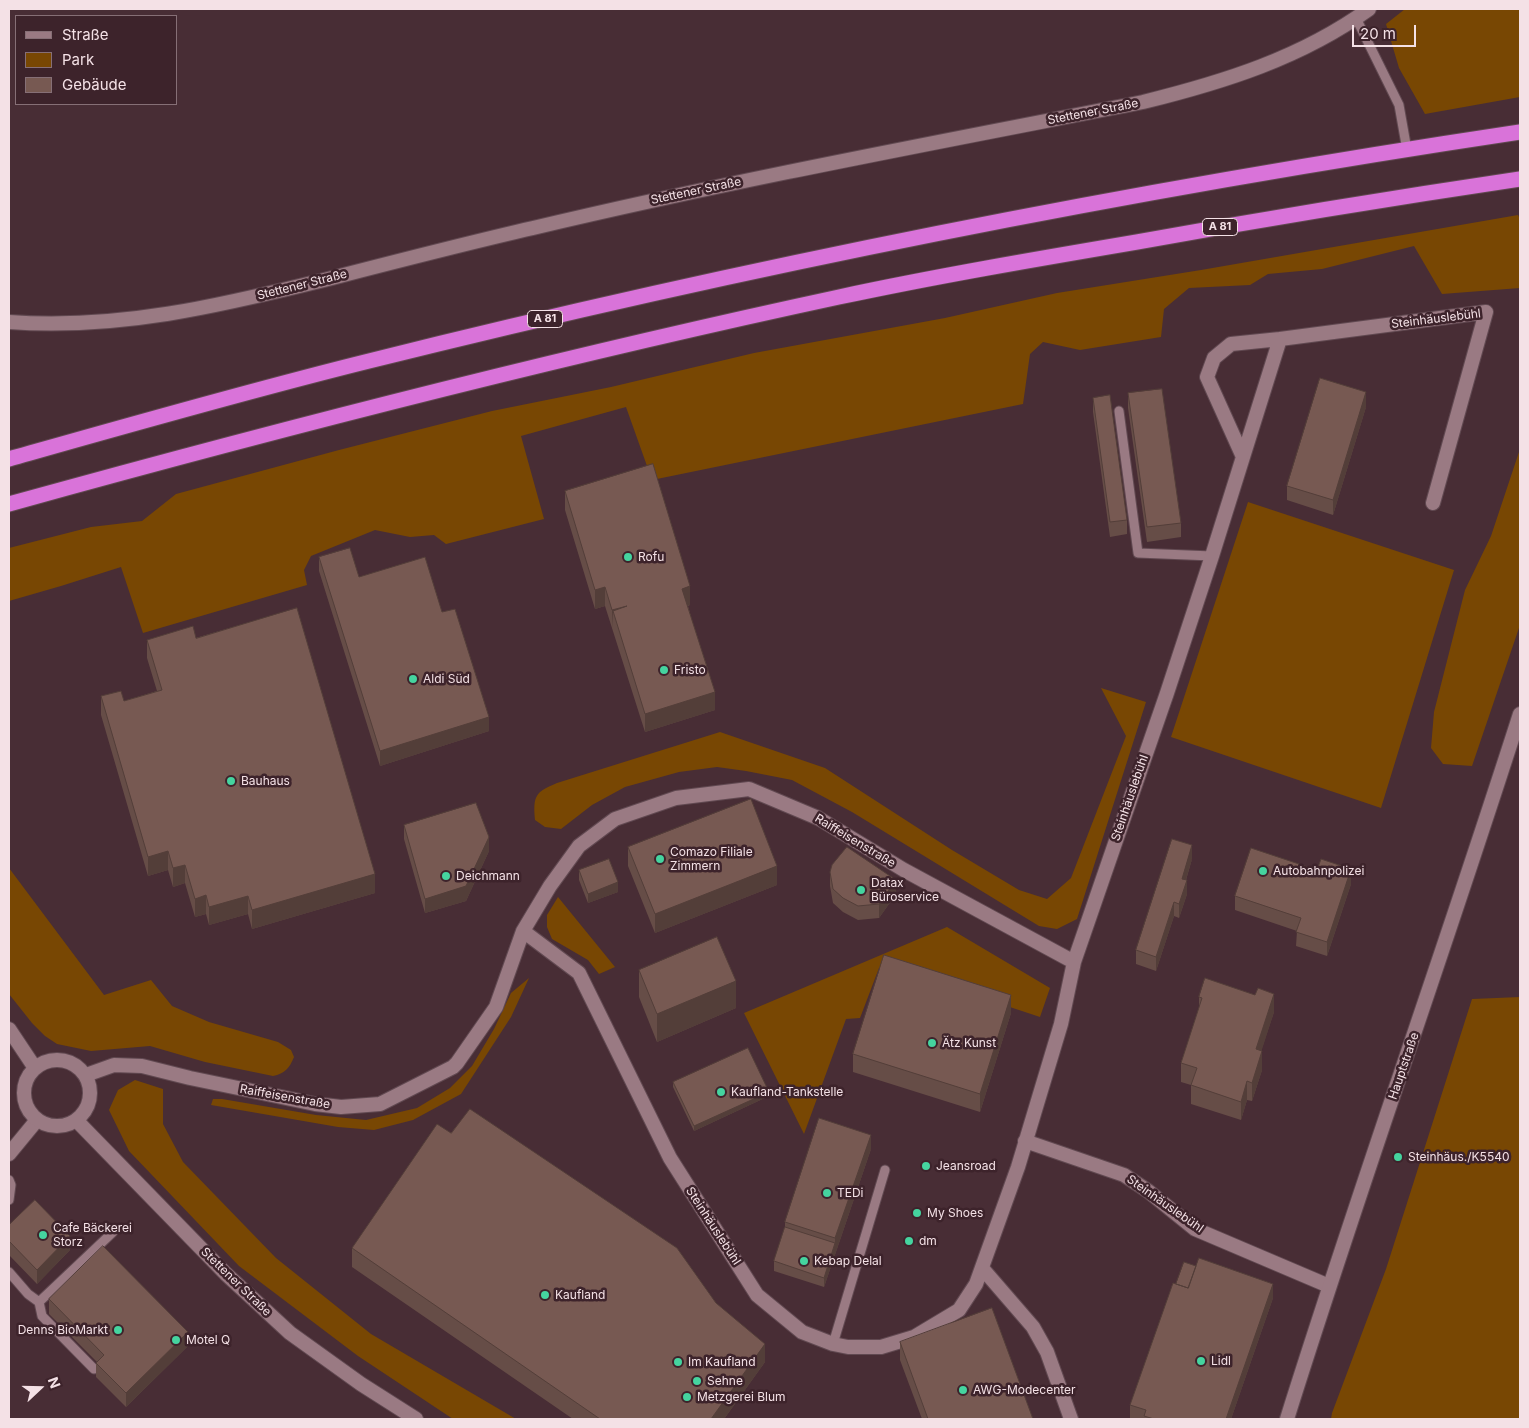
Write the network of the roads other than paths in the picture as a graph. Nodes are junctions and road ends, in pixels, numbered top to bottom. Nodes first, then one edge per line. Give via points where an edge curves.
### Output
1 (1369, 9) edge
2 (1356, 18) junction
3 (1520, 132) edge
4 (1407, 150) junction
5 (1520, 179) edge
6 (9, 322) edge
7 (1280, 339) junction
8 (1119, 411) dead end
9 (1243, 457) junction
10 (9, 459) edge
11 (1433, 503) dead end
12 (9, 504) edge
13 (1212, 556) junction
14 (1520, 714) edge
15 (524, 931) junction
16 (1074, 962) junction
17 (9, 1029) edge
18 (35, 1068) junction
19 (86, 1075) junction
20 (37, 1120) junction
21 (76, 1121) junction
22 (1025, 1142) junction
23 (9, 1154) edge
24 (885, 1170) dead end
25 (9, 1180) edge
26 (9, 1200) edge
27 (113, 1232) dead end
28 (982, 1268) junction
29 (9, 1272) edge
30 (1329, 1286) junction
31 (38, 1302) junction
32 (833, 1344) junction
33 (94, 1369) dead end
34 (416, 1419) edge
35 (1071, 1419) edge
36 (1288, 1419) edge

1 - 2 street, Stettener Straße
2 - 4 lane via 1399,105
2 - 6 street, Stettener Straße via 1306,47 1253,70 1143,102 700,190 178,313 109,322
3 - 4 highway, A 81
4 - 10 highway, A 81 via 1077,207 581,310 188,408
5 - 12 highway, A 81 via 1230,225 840,297 489,377 203,450
7 - 9 street, Steinhäuslebühl
7 - 9 street, Steinhäuslebühl via 1231,344 1214,358 1207,377
7 - 11 street, Steinhäuslebühl via 1486,312
8 - 13 lane via 1138,552
9 - 13 street, Steinhäuslebühl
13 - 16 street, Steinhäuslebühl
14 - 30 street, Hauptstraße
15 - 16 street, Raiffeisenstraße via 550,886 579,846 615,819 676,798 749,789 818,818 904,870
15 - 19 street, Raiffeisenstraße via 496,1007 457,1063 380,1104 341,1107 315,1104 142,1066 114,1065
15 - 32 street, Steinhäuslebühl via 579,973 670,1158 758,1295 802,1332
16 - 22 street, Steinhäuslebühl via 1061,1024
17 - 18 street
18 - 19 street via 56,1059 78,1066
18 - 20 street via 24,1085 24,1095 26,1105
19 - 21 street via 89,1105
20 - 21 street via 58,1127
20 - 23 street
21 - 34 street, Stettener Straße via 226,1274 290,1333
22 - 28 street, Steinhäuslebühl
22 - 30 street, Steinhäuslebühl via 1124,1175 1195,1229
24 - 32 lane
25 - 26 lane via 12,1186
27 - 31 lane
28 - 32 street, Steinhäuslebühl via 959,1310 914,1337 881,1347
28 - 35 street via 1033,1327 1047,1352
29 - 31 lane
30 - 36 street, Hauptstraße
31 - 33 lane via 42,1316

